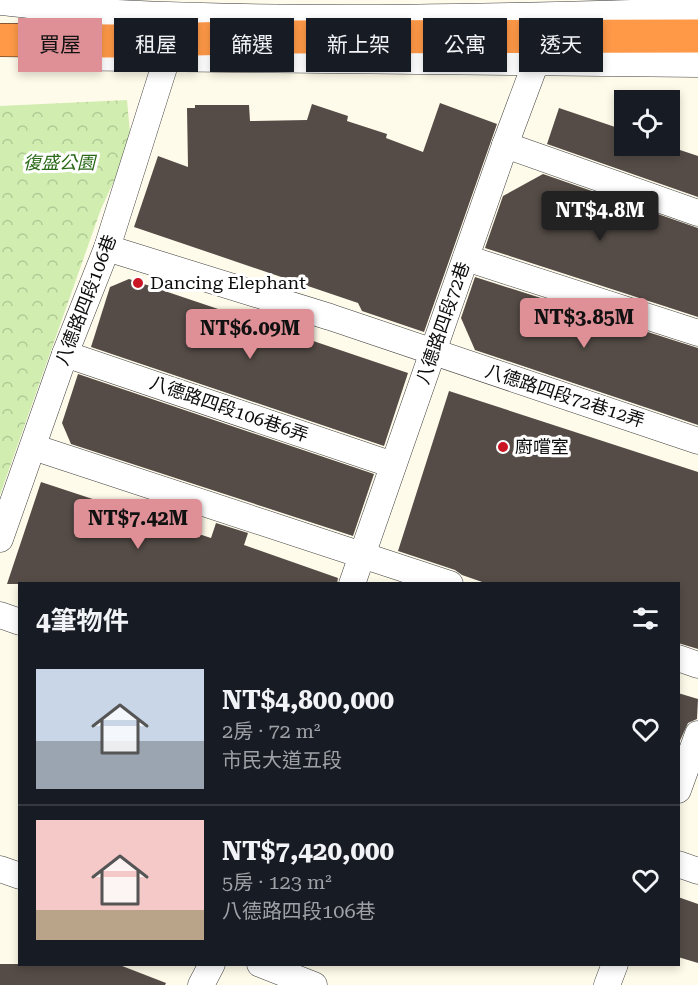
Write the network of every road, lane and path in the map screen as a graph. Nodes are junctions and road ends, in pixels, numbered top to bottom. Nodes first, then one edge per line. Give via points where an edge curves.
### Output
1 (603, 0) edge
2 (0, 2) edge
3 (698, 10) edge
4 (698, 36) edge
5 (0, 40) edge
6 (0, 56) edge
7 (114, 57) edge
8 (198, 58) edge
9 (519, 62) edge
10 (603, 63) edge
11 (698, 64) edge
12 (163, 72) edge
13 (532, 72) edge
14 (505, 145) junction
15 (698, 213) edge
16 (107, 248) junction
17 (466, 258) junction
18 (698, 333) edge
19 (433, 352) junction
20 (65, 354) junction
21 (698, 441) edge
22 (33, 447) junction
23 (393, 465) junction
24 (0, 539) edge
25 (362, 555) junction
26 (353, 582) edge
27 (444, 582) edge
28 (0, 615) edge
29 (18, 621) edge
30 (680, 659) edge
31 (698, 665) edge
32 (698, 734) edge
33 (680, 784) edge
34 (680, 865) edge
35 (0, 869) edge
36 (698, 871) edge
37 (18, 875) edge
38 (211, 966) edge
39 (265, 966) edge
40 (614, 966) edge
41 (201, 985) edge
42 (314, 985) edge
43 (607, 985) edge

1 - 3 street
2 - 3 street via 115,13 277,18 510,17
4 - 5 highway
6 - 7 street
8 - 9 street
10 - 11 street
12 - 16 street, 八德路四段106巷
13 - 14 street, 八德路四段72巷
14 - 15 street
14 - 17 street, 八德路四段72巷
16 - 19 street, 八德路四段72巷12弄
16 - 20 street, 八德路四段106巷
17 - 18 street
17 - 19 street, 八德路四段72巷
19 - 21 street, 八德路四段72巷12弄
19 - 23 street, 八德路四段72巷
20 - 22 street, 八德路四段106巷
20 - 23 street, 八德路四段106巷6弄
22 - 24 street, 八德路四段106巷
22 - 25 street
23 - 25 street, 八德路四段72巷
25 - 26 street, 八德路四段72巷
25 - 27 street
28 - 29 street
30 - 31 street
32 - 33 street
34 - 36 street
35 - 37 street
38 - 41 street
39 - 42 street
40 - 43 street

